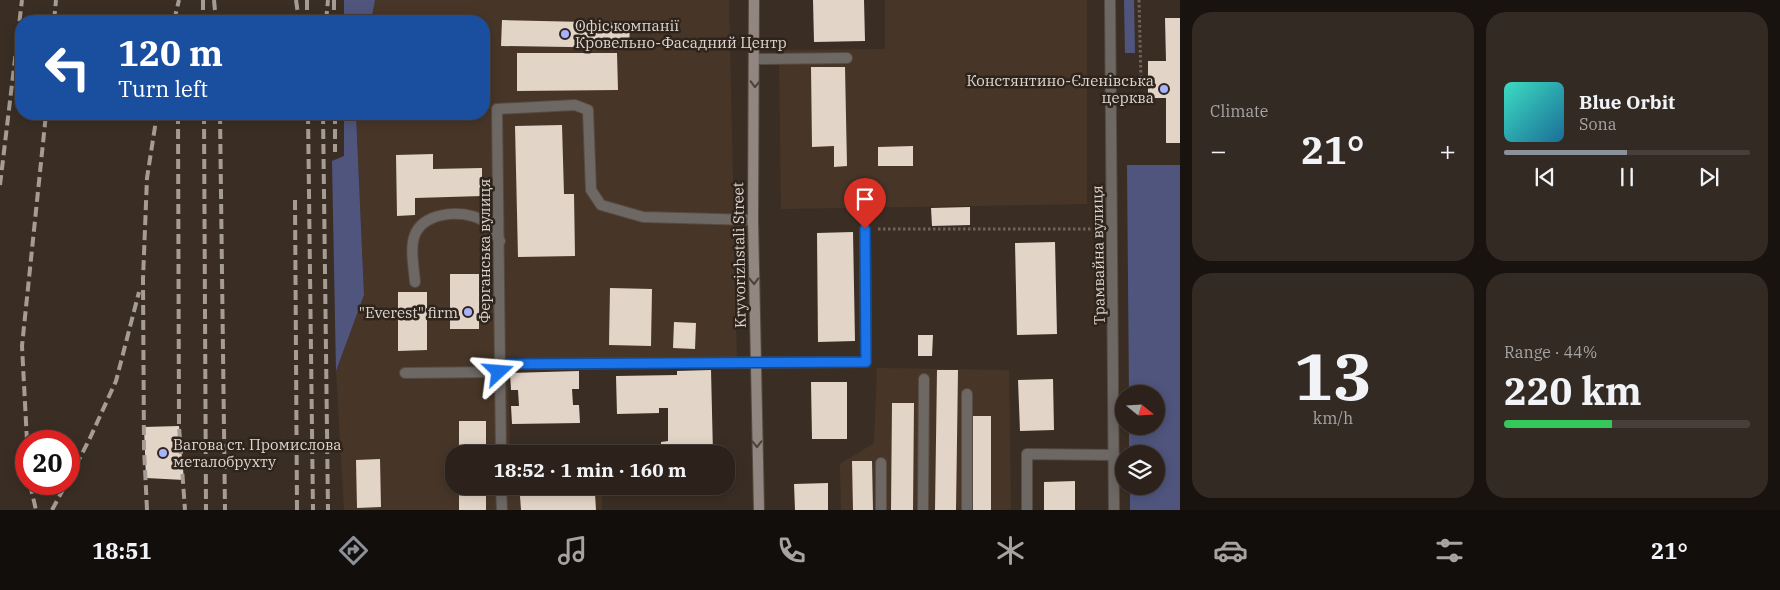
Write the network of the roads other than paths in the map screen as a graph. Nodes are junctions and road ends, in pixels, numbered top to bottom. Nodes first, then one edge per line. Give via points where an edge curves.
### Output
1 (754, 0) edge
2 (1110, 0) edge
3 (847, 58) dead end
4 (755, 59) junction
5 (753, 220) junction
6 (865, 229) road end
7 (500, 241) junction
8 (415, 282) dead end
9 (756, 363) junction
10 (499, 372) junction
11 (405, 373) dead end
12 (924, 379) dead end
13 (967, 394) dead end
14 (501, 445) edge
15 (1114, 454) junction
16 (881, 462) dead end
17 (501, 495) edge
18 (502, 510) edge
19 (759, 510) edge
20 (881, 510) edge
21 (923, 510) edge
22 (967, 510) edge
23 (1027, 510) edge
24 (1114, 510) edge

1 - 4 main road, Kryvorizhstali Street
2 - 15 street, Трамвайна вулиця
3 - 4 street
4 -> 5 main road, Kryvorizhstali Street
5 - 7 street, Ферганська вулиця via 643,217 601,206 591,190 588,110 575,104 497,108
5 -> 9 main road, Kryvorizhstali Street
6 - 9 street via 866,362
7 - 8 street via 488,224 466,215 437,217 424,223 413,240
7 - 10 street, Ферганська вулиця
9 - 10 street via 508,364
9 -> 19 main road, Kryvorizhstali Street
10 - 11 street
10 - 14 street, Ферганська вулиця
12 - 21 street
13 - 22 street
15 - 23 street via 1027,454
15 - 24 street, Трамвайна вулиця
16 - 20 street
17 - 18 street

